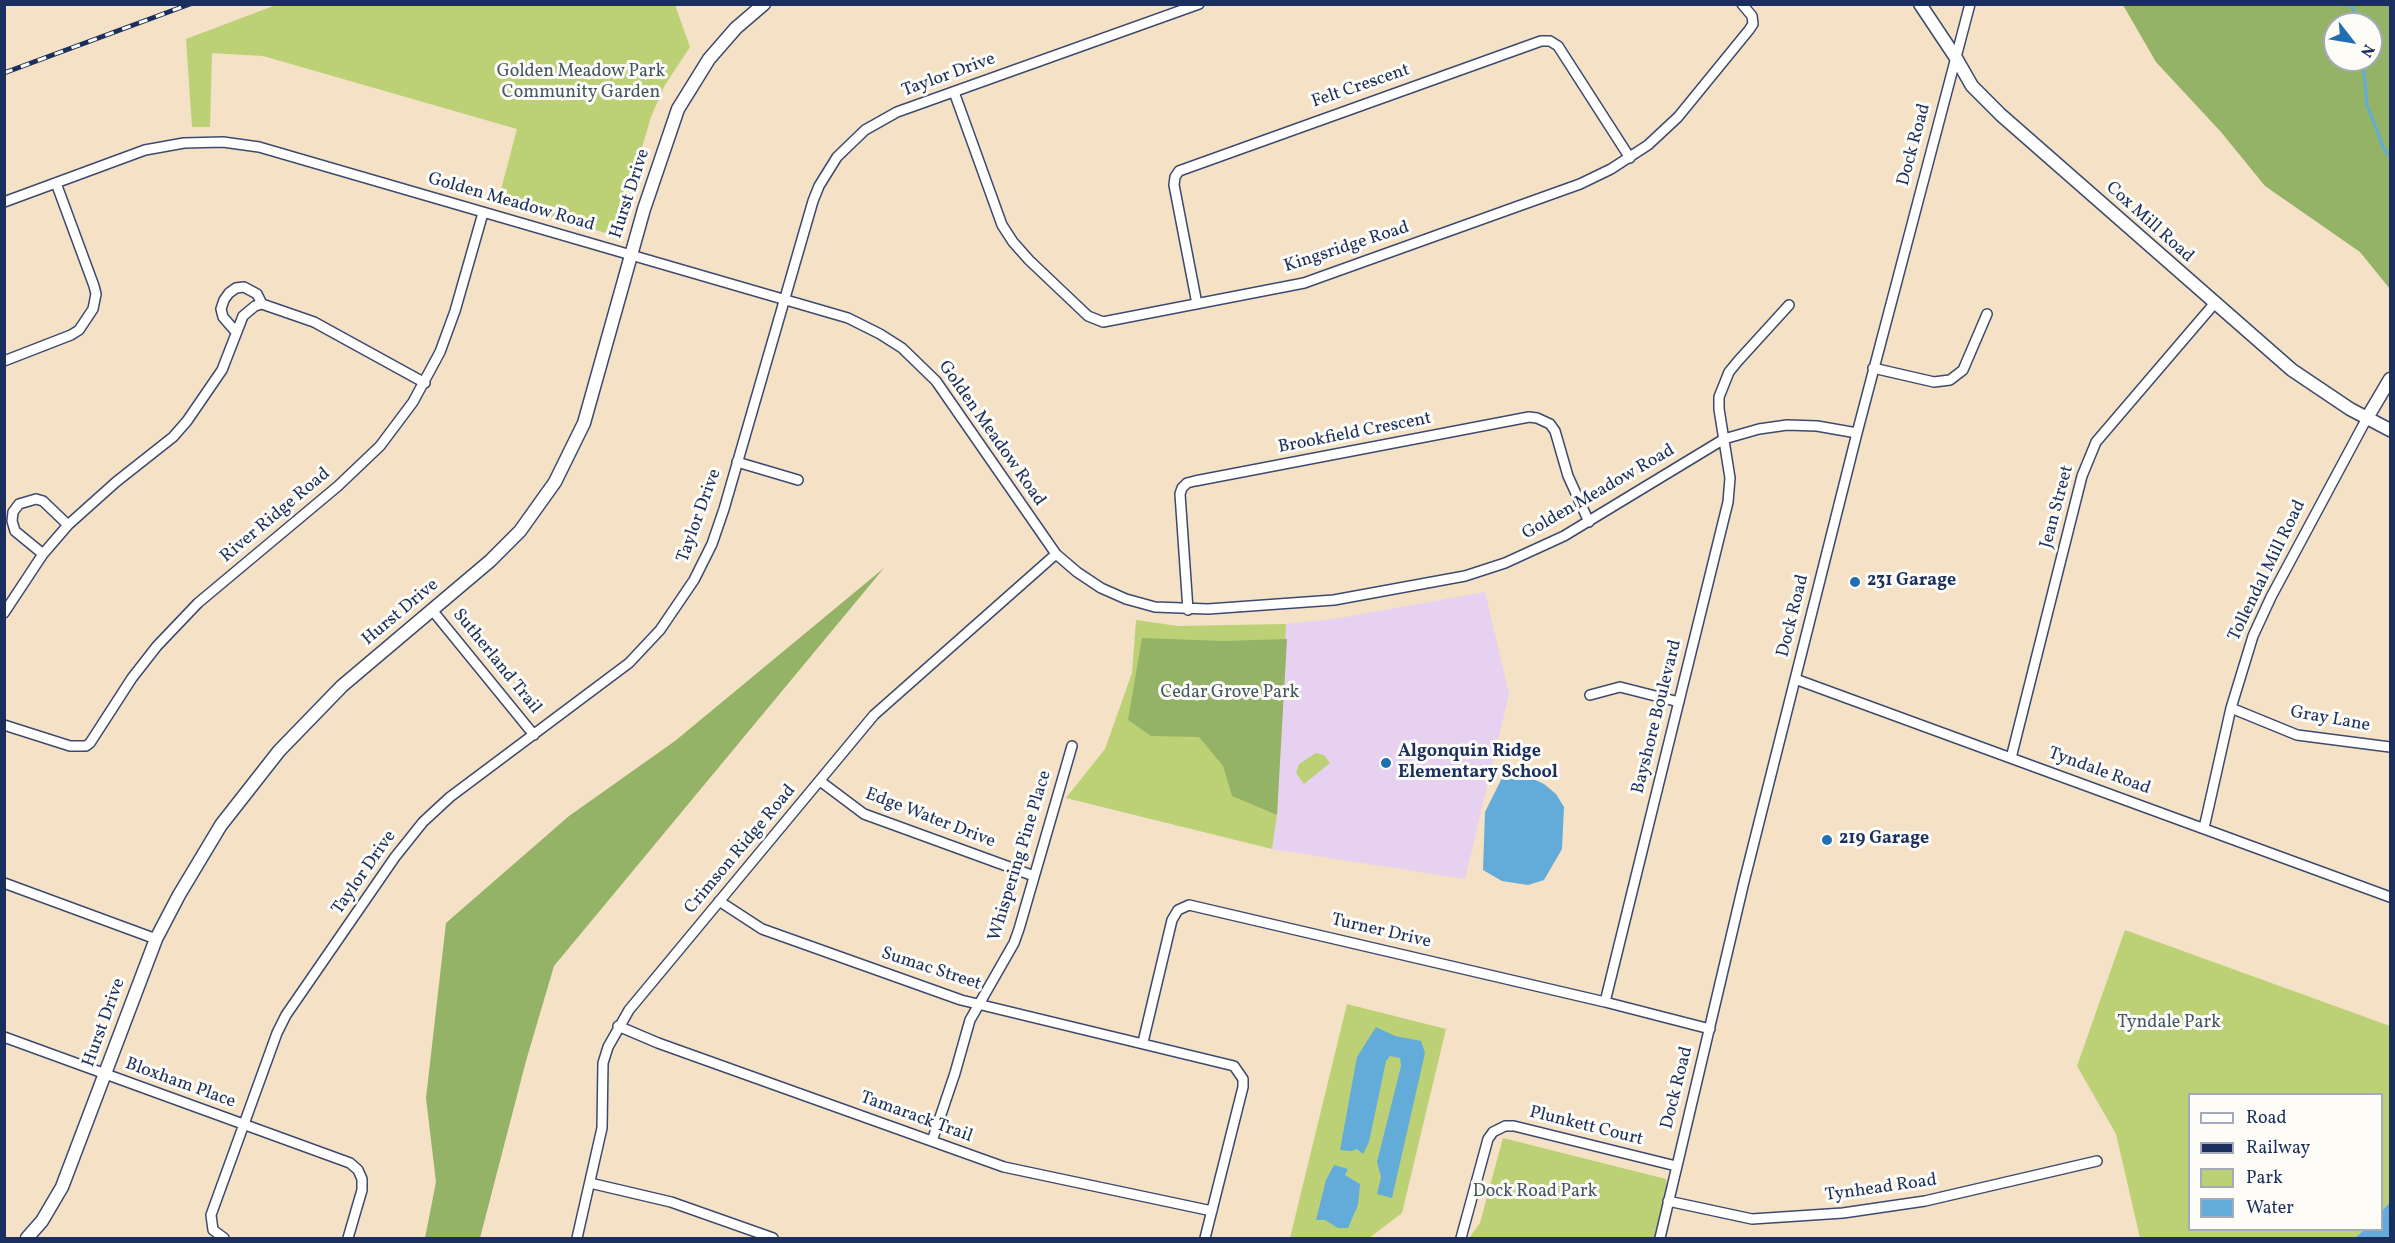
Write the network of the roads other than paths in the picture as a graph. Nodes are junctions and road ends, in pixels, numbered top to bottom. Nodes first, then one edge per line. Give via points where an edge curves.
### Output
1 (1199, 4) edge
2 (1742, 4) edge
3 (1920, 4) edge
4 (1970, 4) edge
5 (762, 5) edge
6 (1956, 58) junction
7 (954, 92) junction
8 (1630, 158) junction
9 (56, 183) junction
10 (4, 202) edge
11 (483, 213) junction
12 (631, 255) junction
13 (784, 299) junction
14 (262, 304) junction
15 (1197, 304) junction
16 (2214, 304) junction
17 (1789, 305) dead end
18 (1987, 314) dead end
19 (236, 332) junction
20 (4, 361) edge
21 (1873, 368) junction
22 (2391, 379) edge
23 (425, 383) junction
24 (2367, 418) junction
25 (2391, 430) edge
26 (1857, 434) junction
27 (1724, 439) junction
28 (737, 462) junction
29 (798, 480) dead end
30 (1589, 522) junction
31 (68, 525) junction
32 (43, 554) junction
33 (1056, 554) junction
34 (432, 610) junction
35 (1188, 610) junction
36 (4, 613) edge
37 (1795, 679) junction
38 (1590, 695) dead end
39 (1679, 702) junction
40 (2231, 708) junction
41 (4, 726) edge
42 (534, 735) junction
43 (1072, 746) dead end
44 (2391, 747) edge
45 (2011, 758) junction
46 (820, 781) junction
47 (2204, 828) junction
48 (1034, 876) junction
49 (4, 884) edge
50 (2391, 897) edge
51 (719, 901) junction
52 (156, 939) junction
53 (1605, 1002) junction
54 (980, 1004) junction
55 (618, 1026) junction
56 (1710, 1029) junction
57 (4, 1037) edge
58 (1143, 1042) junction
59 (105, 1075) junction
60 (243, 1124) junction
61 (932, 1141) junction
62 (2097, 1161) dead end
63 (1676, 1166) junction
64 (590, 1183) junction
65 (1668, 1201) junction
66 (1212, 1211) junction
67 (27, 1239) edge
68 (224, 1239) edge
69 (348, 1239) edge
70 (577, 1239) edge
71 (773, 1239) edge
72 (1205, 1239) edge
73 (1461, 1239) edge
74 (1660, 1239) edge

1 - 7 street, Taylor Drive
2 - 8 street, Kingsridge Road via 1752,16 1749,30 1678,117
3 - 6 street, Cox Mill Road
4 - 6 street, Dock Road
5 - 12 street, Hurst Drive via 713,54 684,99 670,130
6 - 16 street, Cox Mill Road via 1972,86 2001,116
6 - 21 street, Dock Road
7 - 13 street, Taylor Drive via 880,121 837,157 816,194
7 - 15 street, Kingsridge Road via 1002,225 1021,252 1088,316 1103,322
8 - 15 street, Kingsridge Road via 1581,184 1305,283
8 - 15 street, Felt Crescent via 1558,45 1541,41 1179,171 1174,184
9 - 10 street, Golden Meadow Road
9 - 11 street, Golden Meadow Road via 164,146 223,142 259,147
9 - 20 street via 94,286 93,309 86,322 71,335
11 - 12 street, Golden Meadow Road
11 - 23 street, River Ridge Road via 450,326
12 - 13 street, Golden Meadow Road
12 - 34 street, Hurst Drive via 585,423 566,462 534,513 505,548
13 - 28 street, Taylor Drive
13 - 33 street, Golden Meadow Road via 857,321 913,358 946,393
14 - 19 street via 249,309
14 - 19 street via 257,294 244,287 229,293 224,300 223,316
14 - 23 street via 329,329
16 - 24 street, Cox Mill Road via 2308,383
16 - 45 street, Jean Street via 2096,442 2082,476
17 - 27 street, Bayshore Boulevard via 1729,372 1719,409
18 - 21 street via 1962,370 1950,380 1934,382
19 - 31 street via 222,370 187,421
21 - 26 street, Dock Road
22 - 24 street, Tollendal Mill Road
23 - 41 street, River Ridge Road via 394,430 366,461 172,629 132,678 90,743 70,746
24 - 25 street, Cox Mill Road
24 - 40 street, Tollendal Mill Road via 2253,636
26 - 27 street, Golden Meadow Road via 1787,425
26 - 37 street, Dock Road
27 - 30 street, Golden Meadow Road
27 - 39 street, Bayshore Boulevard via 1729,496
28 - 29 street
28 - 42 street, Taylor Drive via 712,544 674,612 614,676
30 - 35 street, Golden Meadow Road via 1505,563 1465,576 1334,600
30 - 35 street, Brookfield Crescent via 1568,476 1555,431 1537,418 1195,481 1187,483 1180,494
31 - 32 street
31 - 32 street via 43,501 19,504 13,512 15,531
32 - 36 street
33 - 35 street, Golden Meadow Road via 1085,578 1114,594 1140,604
33 - 46 street, Crimson Ridge Road via 889,700
34 - 42 street, Sutherland Trail
34 - 52 street, Hurst Drive via 342,686 279,751 221,825
37 - 45 street, Tyndale Road
37 - 56 street, Dock Road
38 - 39 street via 1620,687
39 - 53 street, Bayshore Boulevard
40 - 44 street, Gray Lane via 2298,735
40 - 47 street, Tollendal Mill Road
42 - 60 street, Taylor Drive via 450,797 402,848 286,1015
43 - 48 street, Whispering Pine Place
45 - 47 street, Tyndale Road
46 - 48 street, Edge Water Drive via 864,814
46 - 51 street, Crimson Ridge Road
47 - 50 street, Tyndale Road
48 - 54 street, Whispering Pine Place via 1014,943
49 - 52 street
51 - 54 street, Sumac Street via 762,929
51 - 55 street, Crimson Ridge Road
52 - 59 street, Hurst Drive
53 - 56 street, Turner Drive
53 - 58 street, Turner Drive via 1189,905 1174,914
54 - 58 street, Sumac Street
54 - 61 street, Whispering Pine Place via 970,1020
55 - 61 street, Tamarack Trail
55 - 64 street, Crimson Ridge Road via 603,1063 602,1128
56 - 63 street, Dock Road
57 - 59 street, Bloxham Place
58 - 66 street, Sumac Street via 1226,1062 1243,1079
59 - 60 street, Bloxham Place
59 - 67 street, Hurst Drive via 62,1187
60 - 68 street, Bloxham Place via 211,1215 213,1230
60 - 69 street, Bloxham Place via 350,1163 358,1170 362,1190
61 - 66 street, Tamarack Trail via 1017,1170
62 - 65 street, Tynhead Road via 1925,1201 1843,1213 1752,1219
63 - 65 street, Dock Road
63 - 73 street, Plunkett Court via 1505,1126 1488,1139
64 - 70 street, Crimson Ridge Road
64 - 71 street via 671,1202
65 - 74 street, Dock Road
66 - 72 street

